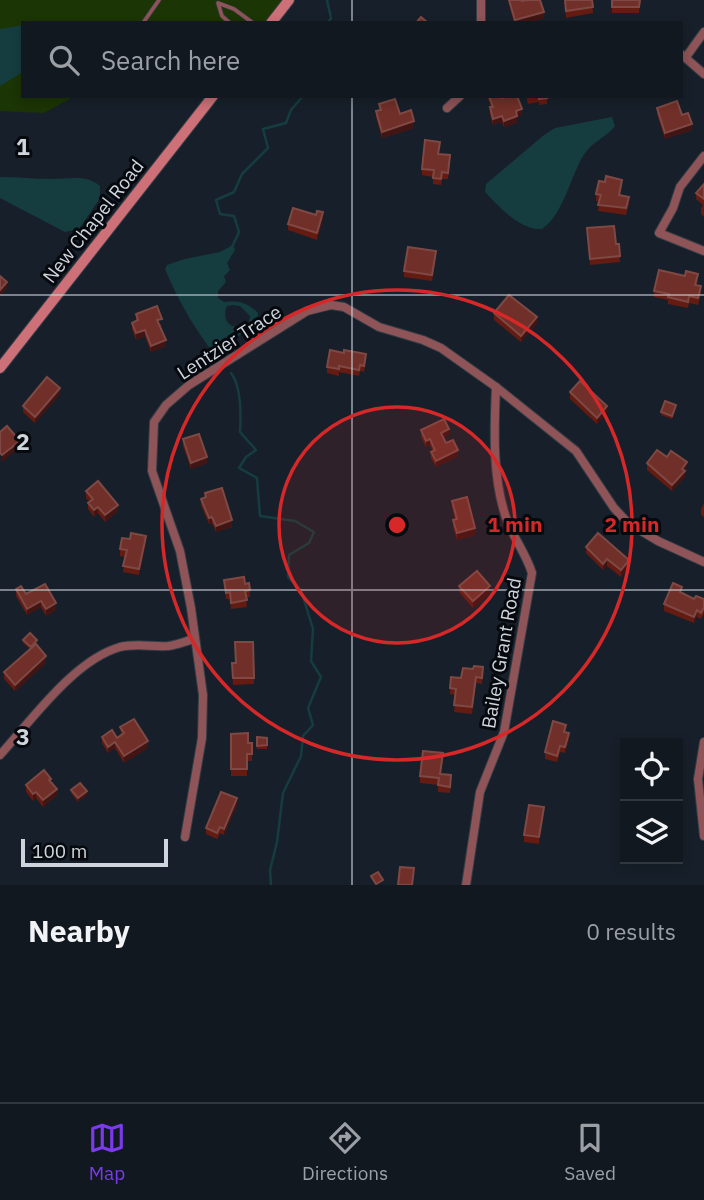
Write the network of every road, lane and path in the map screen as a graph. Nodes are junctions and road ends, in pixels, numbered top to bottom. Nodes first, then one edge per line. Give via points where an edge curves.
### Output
1 (159, 0) edge
2 (289, 0) edge
3 (481, 0) edge
4 (216, 1) edge
5 (144, 21) edge
6 (228, 21) edge
7 (250, 21) edge
8 (273, 21) edge
9 (481, 21) edge
10 (704, 32) edge
11 (684, 55) edge
12 (704, 74) edge
13 (211, 98) edge
14 (458, 98) edge
15 (447, 108) dead end
16 (704, 156) edge
17 (704, 251) edge
18 (0, 368) edge
19 (496, 387) junction
20 (704, 562) edge
21 (194, 639) junction
22 (704, 742) edge
23 (0, 755) edge
24 (704, 836) edge
25 (185, 837) dead end
26 (466, 885) edge

1 - 5 lane
2 - 8 street
3 - 9 street
4 - 6 lane
4 - 7 lane
10 - 11 street
11 - 12 street
13 - 18 street, New Chapel Road
14 - 15 street
16 - 17 street via 680,187 659,233
19 - 20 street, Lentzier Trace via 576,451 628,523
19 - 21 street, Lentzier Trace via 442,348 331,305 307,311 189,385 153,422 152,471 180,551
19 - 26 street, Bailey Grant Road via 496,465 501,495 508,523 532,573 504,732 480,792
21 - 23 street via 170,646 119,647 101,655 61,689
21 - 25 street, Lentzier Trace via 203,695 202,738
22 - 24 street via 698,779

